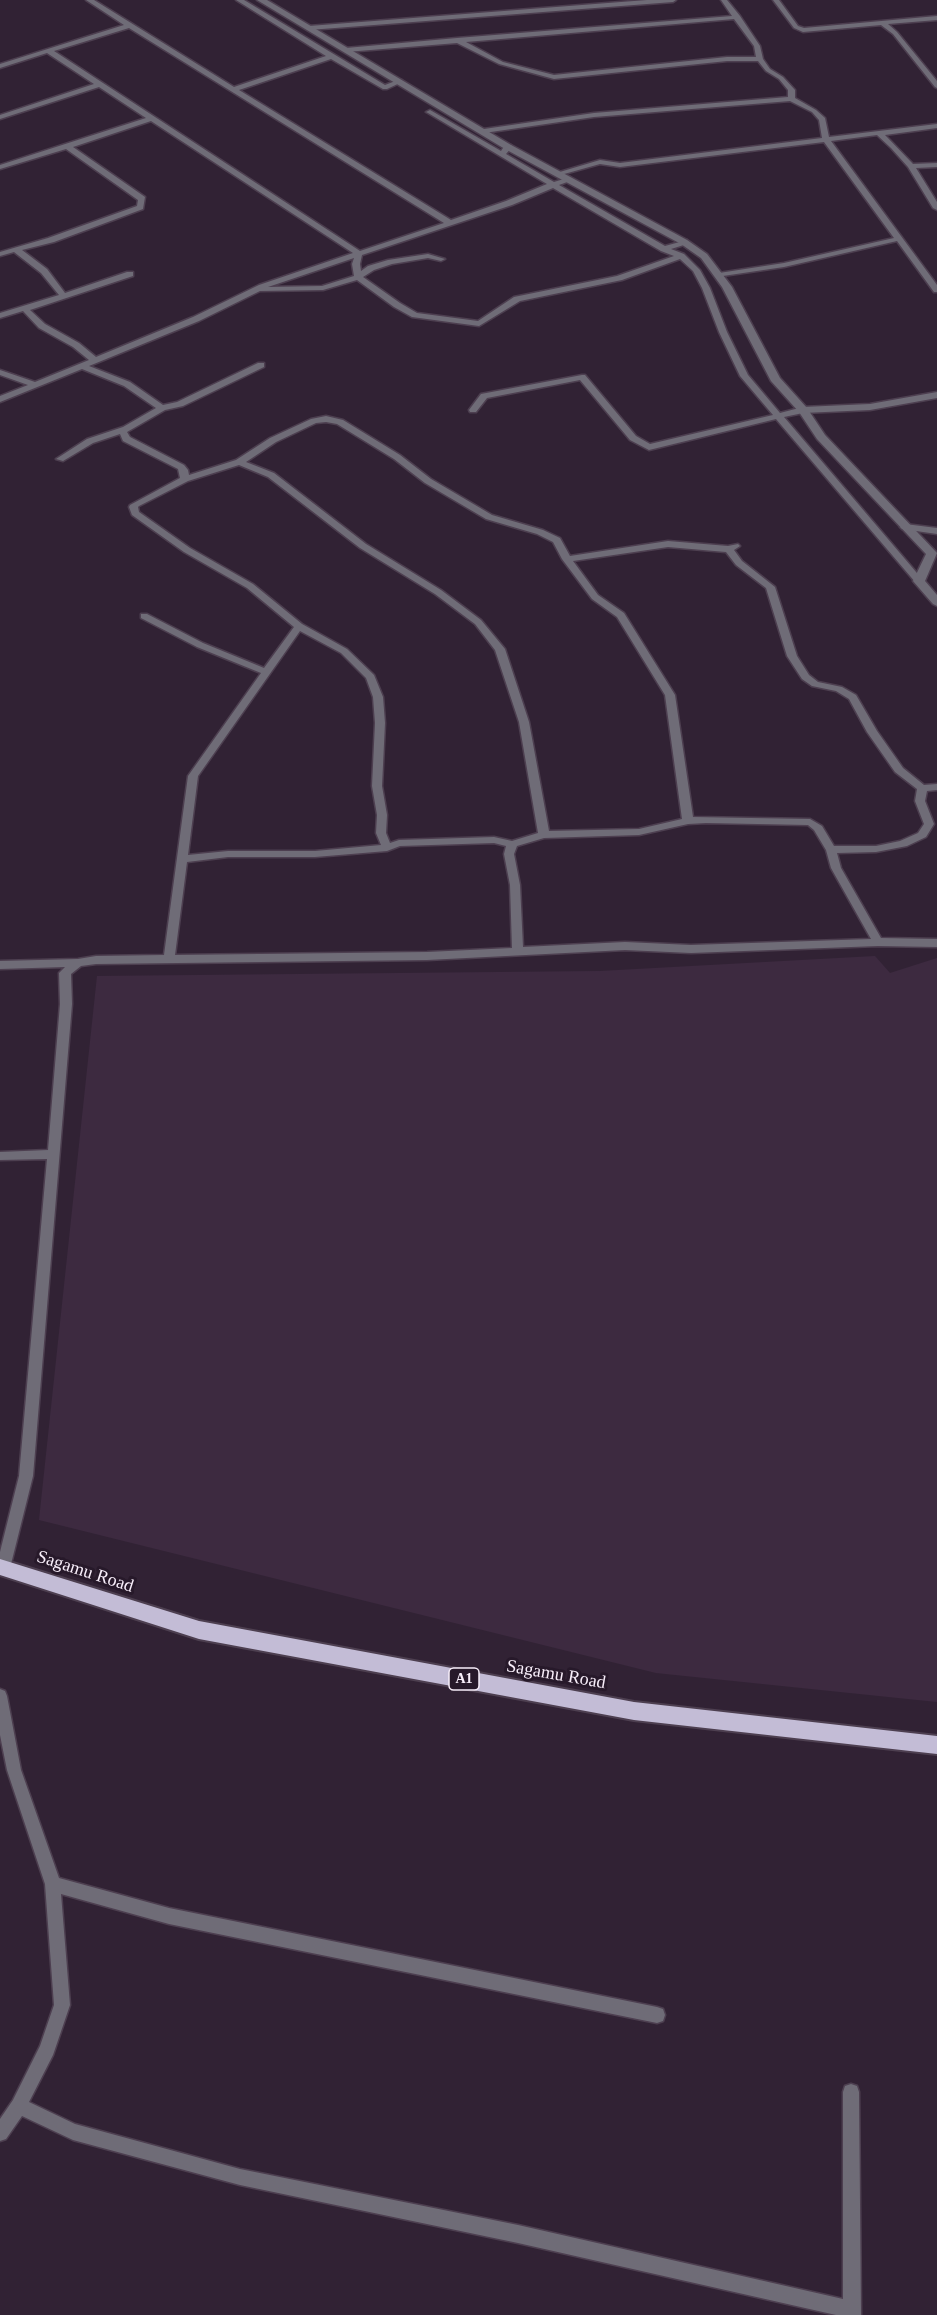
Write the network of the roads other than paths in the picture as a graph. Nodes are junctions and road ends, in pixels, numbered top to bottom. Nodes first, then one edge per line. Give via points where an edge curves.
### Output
1 (89, 0) edge
2 (239, 0) edge
3 (261, 0) edge
4 (674, 0) edge
5 (724, 0) edge
6 (776, 0) edge
7 (738, 17) junction
8 (937, 18) edge
9 (130, 24) junction
10 (884, 24) junction
11 (309, 28) junction
12 (457, 40) junction
13 (47, 50) junction
14 (346, 50) junction
15 (332, 56) junction
16 (760, 59) junction
17 (0, 66) edge
18 (400, 81) junction
19 (100, 84) junction
20 (937, 86) edge
21 (234, 89) junction
22 (791, 99) junction
23 (430, 112) dead end
24 (0, 117) edge
25 (151, 118) junction
26 (937, 126) edge
27 (484, 131) junction
28 (880, 134) junction
29 (826, 139) junction
30 (67, 146) junction
31 (505, 151) junction
32 (911, 165) junction
33 (937, 165) edge
34 (0, 167) edge
35 (562, 176) junction
36 (556, 185) junction
37 (937, 208) edge
38 (450, 223) junction
39 (898, 239) junction
40 (684, 242) junction
41 (664, 249) junction
42 (16, 250) junction
43 (0, 254) edge
44 (359, 254) junction
45 (681, 256) junction
46 (441, 259) dead end
47 (130, 274) dead end
48 (719, 275) junction
49 (358, 277) junction
50 (255, 290) junction
51 (937, 290) edge
52 (63, 295) junction
53 (26, 308) junction
54 (0, 316) edge
55 (93, 359) junction
56 (80, 365) junction
57 (261, 365) dead end
58 (0, 372) edge
59 (34, 384) junction
60 (937, 395) edge
61 (927, 397) junction
62 (0, 399) edge
63 (937, 406) edge
64 (162, 408) junction
65 (473, 410) dead end
66 (803, 410) junction
67 (780, 417) junction
68 (126, 429) junction
69 (60, 459) dead end
70 (239, 462) junction
71 (185, 479) junction
72 (905, 527) junction
73 (937, 531) edge
74 (567, 559) junction
75 (919, 581) junction
76 (937, 602) edge
77 (144, 616) dead end
78 (299, 626) junction
79 (266, 672) junction
80 (937, 787) edge
81 (922, 788) junction
82 (688, 821) junction
83 (544, 835) junction
84 (512, 844) junction
85 (387, 848) junction
86 (831, 850) junction
87 (183, 859) junction
88 (878, 942) junction
89 (937, 943) edge
90 (518, 951) junction
91 (169, 959) junction
92 (78, 963) junction
93 (0, 965) edge
94 (52, 1154) junction
95 (0, 1156) edge
96 (1, 1567) edge
97 (0, 1696) edge
98 (937, 1745) edge
99 (52, 1884) junction
100 (657, 2015) dead end
101 (850, 2092) dead end
102 (19, 2106) junction
103 (0, 2133) edge
104 (852, 2313) edge

1 - 9 street
2 - 15 street
3 - 11 street
4 - 11 street
5 - 7 street
6 - 10 street via 796,27 803,30
7 - 12 street
7 - 16 street via 757,46
8 - 10 street
9 - 13 street
9 - 21 street
10 - 20 street
11 - 14 street
12 - 14 street
12 - 16 street via 501,63 554,77
13 - 17 street
13 - 19 street
14 - 18 street
15 - 18 street via 385,88
15 - 21 street
16 - 22 street via 792,90
18 - 27 street
19 - 24 street
19 - 25 street
21 - 38 street
22 - 27 street via 594,115
22 - 29 street via 822,120
23 - 31 street
25 - 30 street
25 - 44 street
26 - 28 street
27 - 31 street
28 - 29 street
28 - 32 street
29 - 35 street via 620,165 600,162
29 - 39 street
30 - 34 street
30 - 42 street via 136,195 142,204
31 - 35 street
31 - 36 street
32 - 33 street
32 - 37 street
35 - 36 street
35 - 40 street
36 - 38 street
36 - 41 street
38 - 44 street
39 - 48 street via 784,265
39 - 51 street
40 - 41 street
40 - 48 street via 711,262
41 - 45 street
42 - 43 street
42 - 52 street via 44,271
44 - 49 street
44 - 50 street
45 - 49 street via 619,278 517,299 474,324 409,312
45 - 67 street via 696,270 706,288 744,376
46 - 49 street via 428,256 391,262
47 - 52 street
48 - 66 street via 775,379
49 - 50 street via 323,288
50 - 55 street via 196,319
52 - 53 street
53 - 54 street
53 - 55 street via 42,326
55 - 56 street
56 - 59 street
56 - 64 street via 127,384
57 - 64 street via 180,404
58 - 59 street
59 - 62 street
60 - 61 street
61 - 63 street
61 - 66 street via 870,407
64 - 68 street
65 - 67 street via 484,396 582,377 633,438 646,447
66 - 67 street
66 - 72 street via 821,437
67 - 75 street
68 - 69 street via 90,441
68 - 71 street via 126,439 181,467
70 - 71 street
70 - 74 street via 314,421 340,422 489,517 540,531 557,540
70 - 83 street via 271,475 363,546 478,622 500,649 524,722
71 - 78 street via 136,504 135,513 187,550 250,586
72 - 73 street
72 - 75 street via 932,554
74 - 81 street via 668,544 732,547 739,563 770,587 792,656 805,677 853,698 899,770
74 - 82 street via 595,597 621,615 670,695
75 - 76 street
77 - 79 street
78 - 79 street
78 - 85 street via 344,651 371,677 378,697 377,786 381,833
79 - 87 street via 193,776
80 - 81 street
81 - 86 street via 920,801 928,824 922,835 903,844 876,849
82 - 83 street via 639,832
82 - 86 street via 810,822
83 - 84 street
84 - 85 street via 494,840 399,843
84 - 90 street via 509,854 515,885
85 - 87 street
86 - 88 street via 836,868
87 - 91 street
88 - 89 street
88 - 90 street
90 - 91 street
91 - 92 street
92 - 93 street
92 - 94 street via 65,973 66,1004
94 - 95 street
94 - 96 street via 26,1476
96 - 98 highway, Sagamu Road / A1 via 199,1630 634,1711
97 - 99 street via 14,1770
99 - 100 street via 169,1916
99 - 102 street via 62,2005 47,2049
101 - 104 street
102 - 103 street
102 - 104 street via 73,2132 240,2177 518,2234

